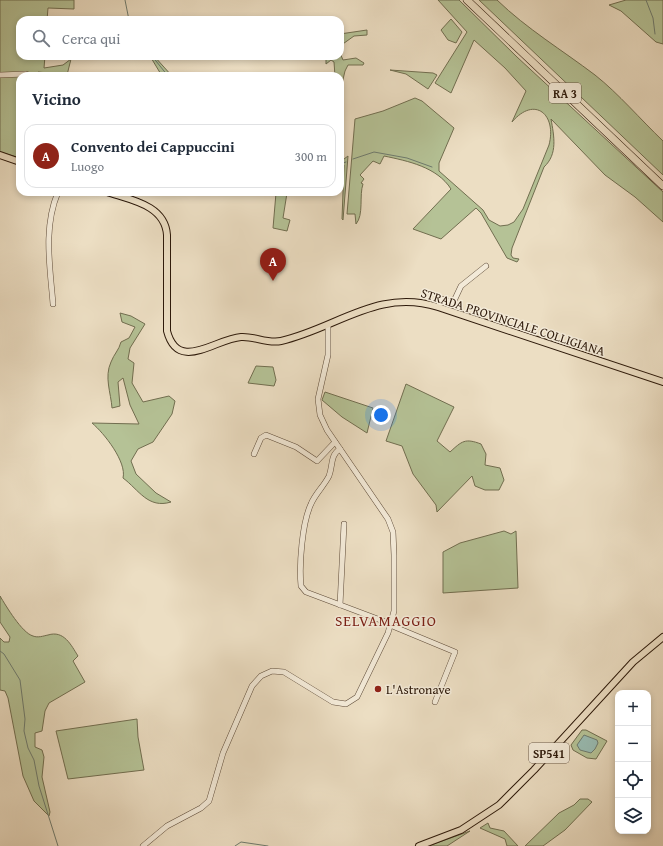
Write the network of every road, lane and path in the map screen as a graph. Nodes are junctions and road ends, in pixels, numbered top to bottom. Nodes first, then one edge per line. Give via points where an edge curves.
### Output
1 (467, 0) edge
2 (474, 0) edge
3 (16, 74) edge
4 (0, 75) edge
5 (0, 155) edge
6 (16, 161) edge
7 (663, 180) edge
8 (663, 186) edge
9 (57, 196) edge
10 (118, 196) edge
11 (486, 266) dead end
12 (53, 304) dead end
13 (438, 307) junction
14 (328, 324) junction
15 (663, 382) edge
16 (335, 442) junction
17 (340, 449) junction
18 (254, 454) dead end
19 (344, 524) dead end
20 (340, 605) junction
21 (391, 624) junction
22 (663, 637) edge
23 (435, 702) dead end
24 (143, 846) edge
25 (419, 846) edge

1 - 8 highway, RA 3
2 - 7 highway, RA 3
3 - 4 street
5 - 6 main road
9 - 12 street via 48,241
10 - 14 main road, STRADA PROVINCIALE COLLIGIANA via 150,208 165,222 166,327 170,339 180,350 196,353 216,343 240,337 279,342
11 - 13 street via 461,286 453,303 442,299
13 - 14 main road, STRADA PROVINCIALE COLLIGIANA via 412,301 392,302
13 - 15 main road, STRADA PROVINCIALE COLLIGIANA
14 - 16 street via 328,355 318,403 323,423
16 - 17 street
16 - 18 street via 317,461 296,447 266,435 260,438
17 - 20 street via 333,454 329,476 312,502 306,517 300,583 304,591
17 - 21 street via 392,528 394,601
19 - 20 street
20 - 21 street
21 - 23 street via 455,652
21 - 24 street via 360,693 350,702 333,702 284,672 270,672 259,678 252,686 222,753 209,801 167,826
22 - 25 main road, SP541 via 633,662 499,805 461,830

